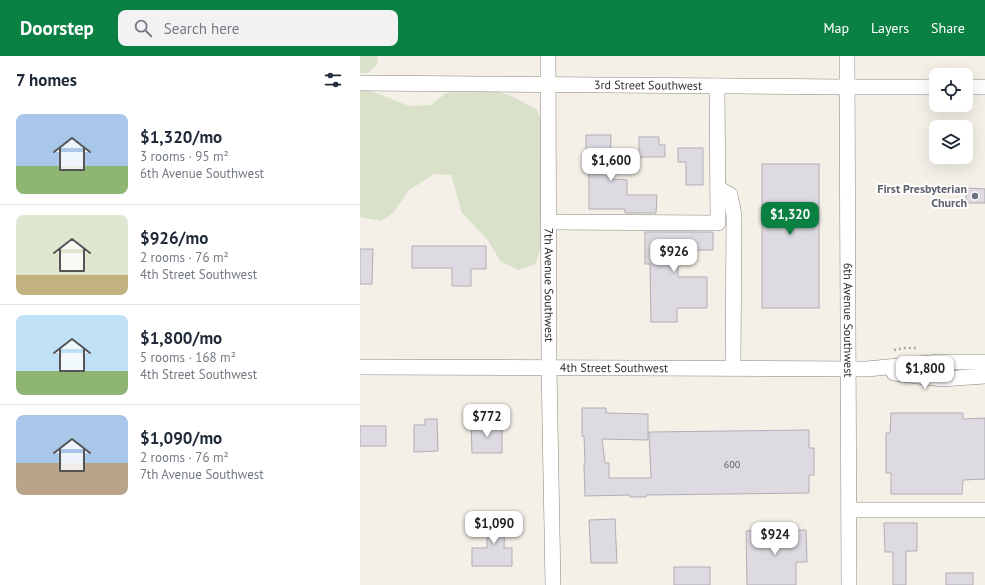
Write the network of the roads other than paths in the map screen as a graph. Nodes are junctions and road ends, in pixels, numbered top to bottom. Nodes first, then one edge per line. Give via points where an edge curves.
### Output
1 (548, 56) edge
2 (847, 56) edge
3 (360, 83) edge
4 (548, 84) junction
5 (716, 86) junction
6 (846, 87) junction
7 (929, 87) edge
8 (973, 87) edge
9 (985, 87) edge
10 (718, 188) junction
11 (549, 222) junction
12 (985, 362) edge
13 (360, 367) edge
14 (549, 367) junction
15 (733, 368) junction
16 (848, 369) junction
17 (867, 369) junction
18 (985, 376) edge
19 (849, 510) junction
20 (985, 510) edge
21 (553, 585) edge
22 (849, 585) edge

1 - 4 street, 7th Avenue Southwest
2 - 6 street, 6th Avenue Southwest
3 - 4 street, 3rd Street Southwest
4 - 5 street, 3rd Street Southwest
4 - 11 street, 7th Avenue Southwest
5 - 6 street, 3rd Street Southwest
5 - 10 street
6 - 7 street, 3rd Street Southwest
6 - 16 street, 6th Avenue Southwest
8 - 9 street
10 - 11 street via 718,223
10 - 15 street via 730,195 734,215
11 - 14 street, 7th Avenue Southwest
12 - 17 street, 4th Street Southwest via 940,362
13 - 14 street, 4th Street Southwest
14 - 15 street, 4th Street Southwest
14 - 21 street, 7th Avenue Southwest
15 - 16 street, 4th Street Southwest
16 - 17 street, 4th Street Southwest
16 - 19 street, 6th Avenue Southwest
17 - 18 street, 4th Street Southwest via 942,379
19 - 20 street
19 - 22 street, 6th Avenue Southwest

